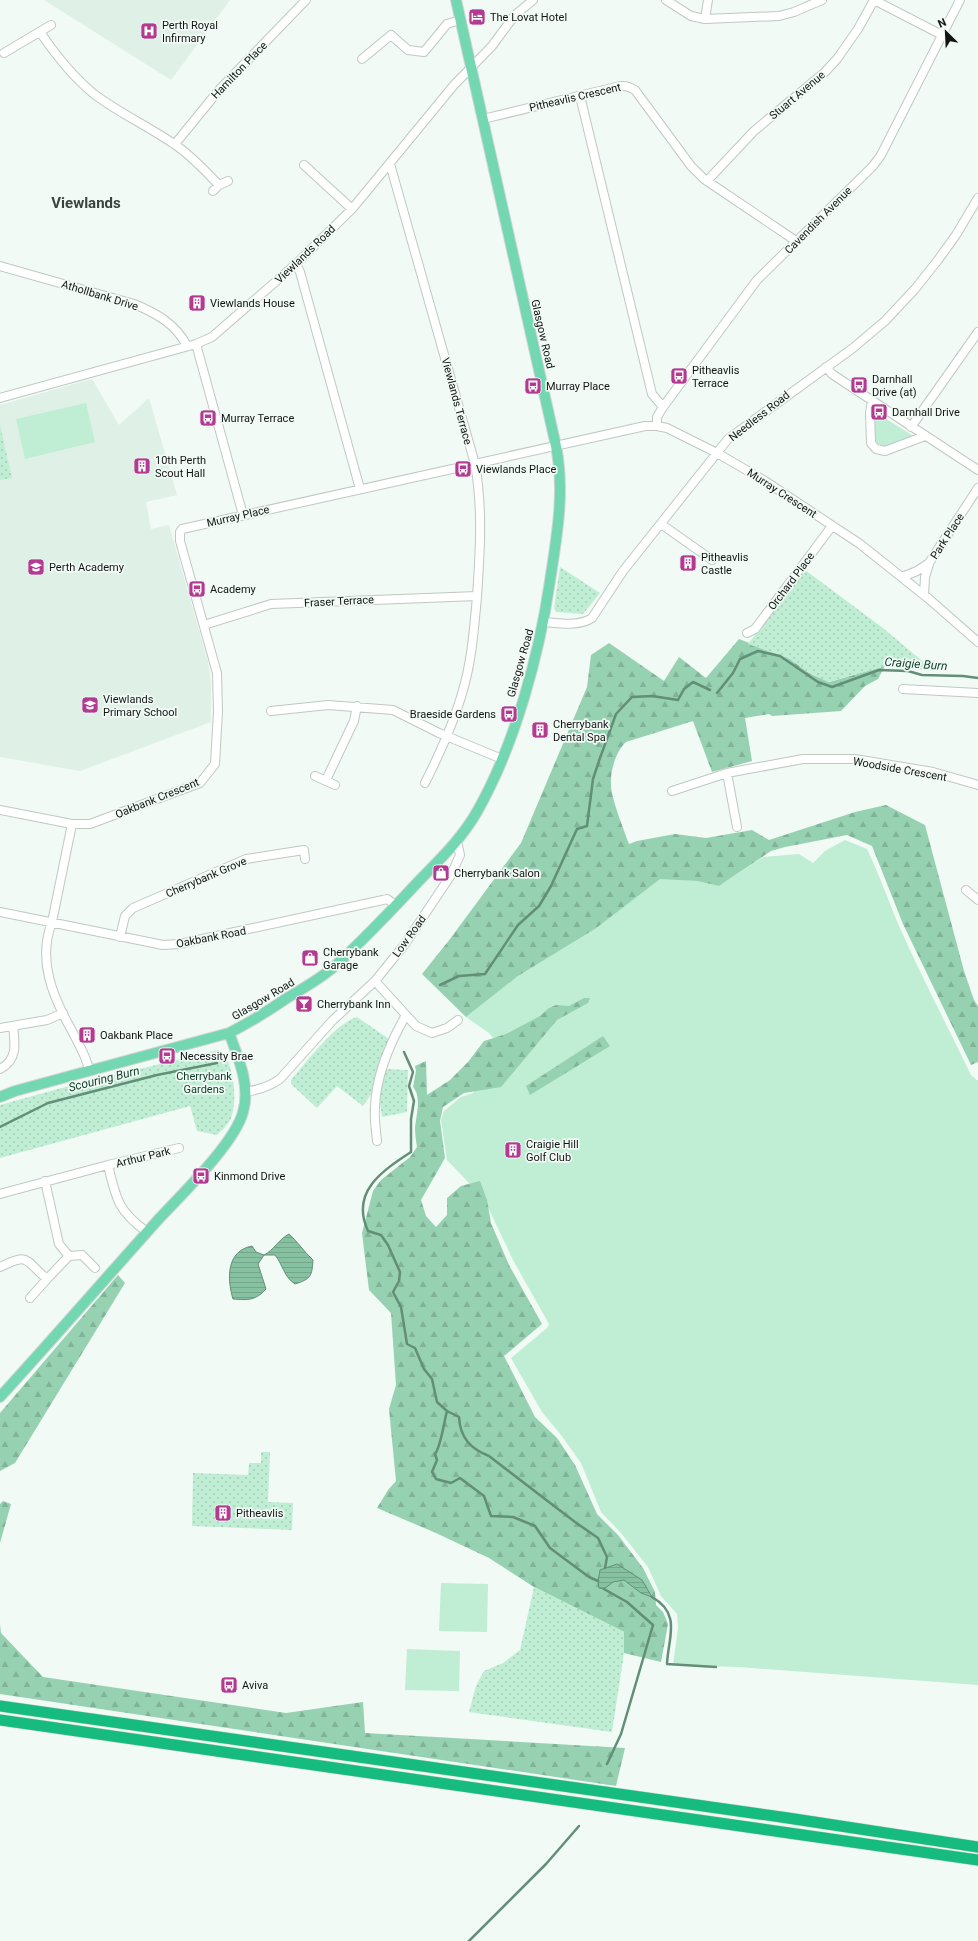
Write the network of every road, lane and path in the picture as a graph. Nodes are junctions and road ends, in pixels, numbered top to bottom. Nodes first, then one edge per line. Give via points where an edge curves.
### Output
1 (306, 0) edge
2 (456, 0) edge
3 (533, 0) edge
4 (666, 0) edge
5 (708, 0) edge
6 (822, 0) edge
7 (874, 0) edge
8 (960, 0) edge
9 (706, 19) junction
10 (460, 20) junction
11 (51, 24) dead end
12 (40, 32) junction
13 (942, 35) junction
14 (4, 53) dead end
15 (362, 59) dead end
16 (471, 68) junction
17 (580, 96) junction
18 (482, 119) junction
19 (175, 144) junction
20 (390, 164) junction
21 (304, 165) dead end
22 (228, 181) dead end
23 (707, 181) junction
24 (978, 198) edge
25 (352, 209) junction
26 (975, 209) edge
27 (796, 241) junction
28 (296, 264) junction
29 (0, 266) edge
30 (978, 332) edge
31 (196, 344) junction
32 (187, 346) junction
33 (826, 366) junction
34 (0, 398) edge
35 (872, 401) junction
36 (663, 407) junction
37 (656, 426) junction
38 (912, 427) junction
39 (925, 436) junction
40 (556, 446) junction
41 (717, 453) junction
42 (474, 464) junction
43 (978, 470) edge
44 (978, 488) edge
45 (360, 489) junction
46 (243, 515) junction
47 (661, 524) junction
48 (832, 526) junction
49 (180, 532) joint
50 (712, 560) dead end
51 (929, 563) junction
52 (902, 577) junction
53 (924, 595) junction
54 (477, 596) junction
55 (544, 622) junction
56 (204, 625) junction
57 (747, 633) dead end
58 (978, 642) edge
59 (903, 689) dead end
60 (978, 693) edge
61 (357, 706) junction
62 (271, 711) dead end
63 (447, 736) junction
64 (502, 759) junction
65 (726, 773) junction
66 (314, 776) dead end
67 (326, 780) junction
68 (425, 783) dead end
69 (336, 785) dead end
70 (978, 785) edge
71 (672, 791) dead end
72 (0, 810) edge
73 (72, 824) junction
74 (737, 827) dead end
75 (457, 841) junction
76 (305, 859) dead end
77 (966, 890) dead end
78 (978, 900) edge
79 (396, 905) junction
80 (0, 912) edge
81 (52, 922) junction
82 (120, 937) junction
83 (375, 981) junction
84 (63, 1013) junction
85 (406, 1015) junction
86 (458, 1020) dead end
87 (13, 1026) junction
88 (0, 1028) edge
89 (229, 1033) junction
90 (0, 1069) edge
91 (90, 1070) junction
92 (245, 1092) junction
93 (0, 1097) edge
94 (377, 1141) dead end
95 (179, 1148) dead end
96 (108, 1166) junction
97 (45, 1181) junction
98 (0, 1194) edge
99 (147, 1232) junction
100 (69, 1256) junction
101 (0, 1267) edge
102 (95, 1268) dead end
103 (47, 1279) junction
104 (30, 1298) dead end
105 (0, 1397) edge
106 (0, 1706) edge
107 (0, 1720) edge
108 (978, 1847) edge
109 (978, 1860) edge

1 - 19 street, Hamilton Place via 219,90
2 - 10 main road, Glasgow Road
3 - 16 street, Viewlands Road via 514,16 487,52
4 - 9 street via 691,16
5 - 9 street
6 - 9 street via 779,16
7 - 13 street
7 - 23 street, Stuart Avenue via 837,59 754,131
8 - 13 street, Cavendish Avenue
10 - 15 street via 447,24 424,52 408,50 391,34
10 - 16 main road, Glasgow Road
11 - 12 street
12 - 14 street
12 - 19 street via 66,66 92,92
13 - 27 street, Cavendish Avenue via 881,155 873,166
16 - 18 main road, Glasgow Road
16 - 20 street, Viewlands Road via 454,85
17 - 18 street, Pitheavlis Crescent
17 - 23 street, Pitheavlis Crescent via 625,85 635,90 691,166
17 - 36 street via 652,394
18 - 40 main road, Glasgow Road
19 - 22 street via 192,158 216,188
20 - 25 street, Viewlands Road
20 - 42 street, Viewlands Terrace
21 - 25 street
23 - 27 street, Pitheavlis Crescent
24 - 26 street, Needless Road
25 - 28 street, Viewlands Road
26 - 33 street, Needless Road via 915,289 885,321 853,348
27 - 36 street, Cavendish Avenue via 757,280
28 - 31 street, Viewlands Road via 212,337
28 - 45 street
29 - 32 street, Athollbank Drive via 134,304 152,312 176,329
30 - 38 street
31 - 32 street, Viewlands Road
31 - 46 street
32 - 34 street, Viewlands Road
33 - 35 street via 832,374
33 - 41 street, Needless Road via 734,434
35 - 38 street
35 - 39 street via 871,443 876,449 885,451
36 - 37 street, Cavendish Avenue via 657,417
37 - 40 street, Murray Crescent via 645,426
37 - 41 street, Murray Crescent via 667,428
38 - 39 street
39 - 43 street
40 - 42 street, Murray Place
40 - 55 main road, Glasgow Road via 561,481 560,514
41 - 47 street, Needless Road
41 - 48 street, Murray Crescent via 765,481
42 - 45 street, Murray Place
42 - 54 street, Viewlands Terrace via 478,482 482,537
44 - 51 street, Park Place
45 - 46 street, Murray Place
46 - 49 street, Murray Place via 188,527
47 - 50 street
47 - 55 street, Needless Road via 592,618 587,622 575,624
48 - 52 street, Murray Crescent
48 - 57 street, Orchard Place via 755,629
49 - 56 street, Oakbank Crescent via 180,541
51 - 52 street, Park Place
51 - 53 street, Park Place
52 - 53 street, Murray Crescent
53 - 58 street, Murray Crescent
54 - 56 street, Fraser Terrace via 271,604
54 - 63 street, Viewlands Terrace via 473,640 464,689
55 - 64 main road, Glasgow Road via 531,672
56 - 73 street, Oakbank Crescent via 217,673 216,764 200,783 98,822
59 - 60 street
61 - 62 street via 328,705
61 - 63 street via 386,708 399,712
61 - 67 street via 354,721
63 - 64 street
63 - 68 street, Viewlands Terrace
64 - 75 main road, Glasgow Road via 478,810
65 - 70 street, Woodside Crescent via 803,759 855,760 933,772
65 - 71 street, Woodside Crescent
65 - 74 street
66 - 67 street
67 - 69 street
72 - 73 street, Oakbank Crescent
73 - 81 street
75 - 79 main road, Glasgow Road
75 - 83 street, Low Road via 460,855 451,875 405,944
76 - 82 street, Cherrybank Grove via 304,850 246,859 133,908 125,916
77 - 78 street
79 - 82 street, Oakbank Road via 386,899 172,945
79 - 89 main road, Glasgow Road via 327,972
80 - 81 street, Oakbank Road
81 - 82 street, Oakbank Road
81 - 84 street via 47,944 48,974 52,992
83 - 85 street
83 - 92 street, Low Road via 332,1021 280,1079 268,1087
84 - 87 street via 47,1020
84 - 91 street via 87,1057
85 - 86 street via 416,1026 432,1033 447,1028
85 - 94 street via 395,1034 378,1082 374,1108
87 - 88 street
87 - 90 street via 14,1054 8,1065
89 - 91 main road, Glasgow Road
89 - 92 main road
91 - 93 main road, Glasgow Road
92 - 99 main road via 244,1111 239,1126 195,1180
95 - 96 street, Arthur Park
96 - 97 street
96 - 99 street via 120,1206 127,1216
97 - 98 street
97 - 100 street via 59,1244
99 - 105 main road
100 - 102 street via 82,1256
100 - 103 street
101 - 103 street via 17,1258 25,1258
103 - 104 street
106 - 108 highway via 764,1814
107 - 109 highway

